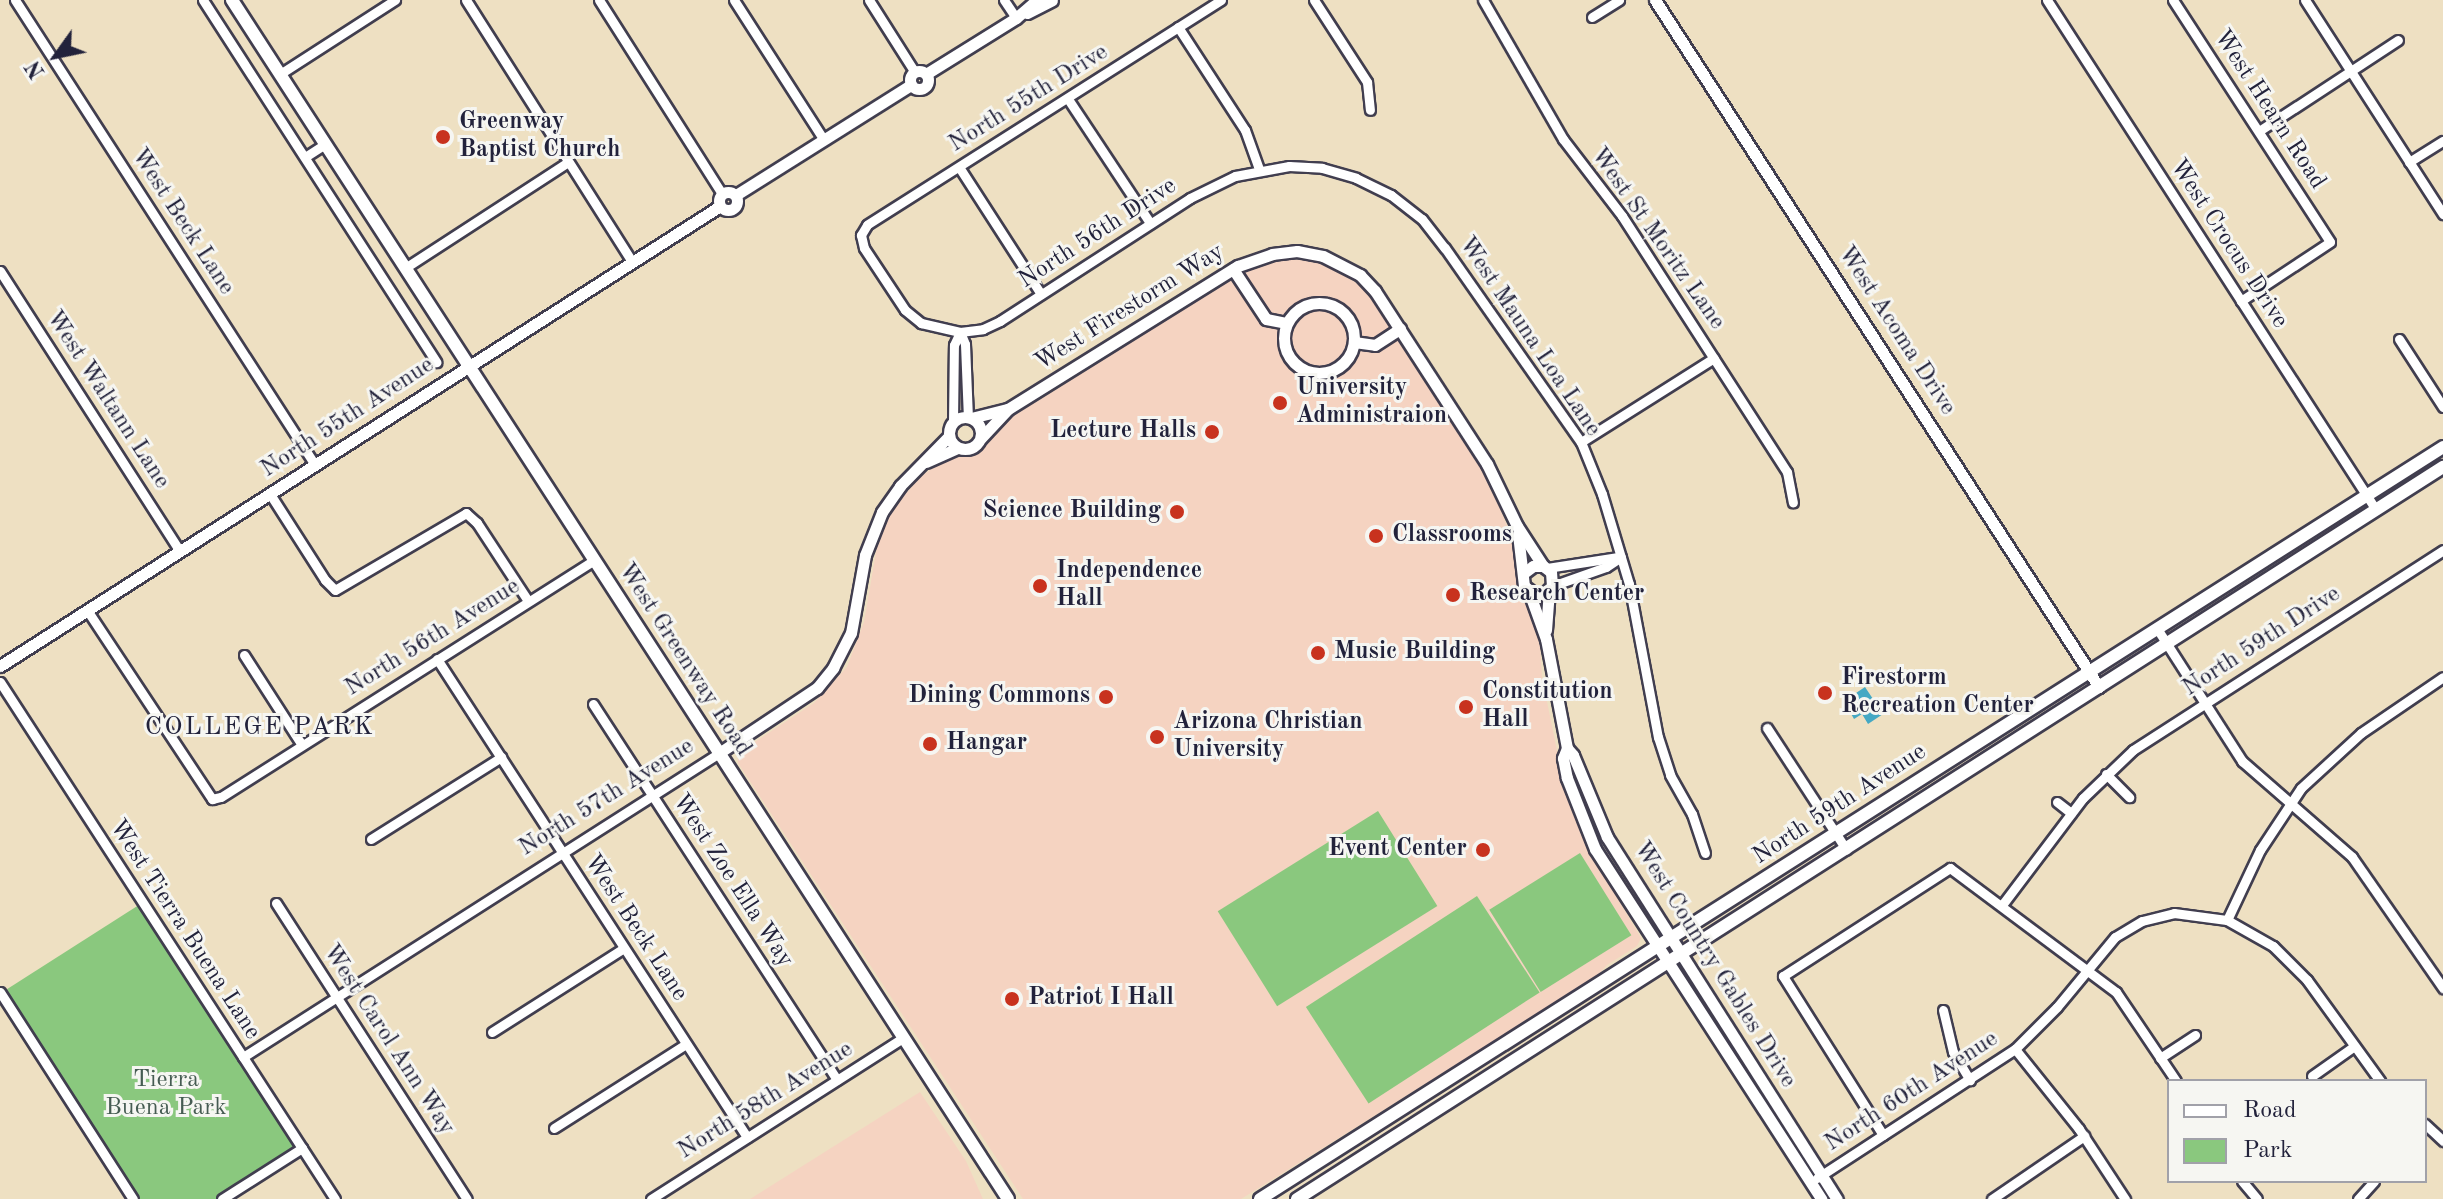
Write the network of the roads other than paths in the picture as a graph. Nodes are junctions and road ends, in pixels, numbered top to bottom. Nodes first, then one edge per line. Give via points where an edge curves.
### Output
1 (15, 0) edge
2 (203, 0) edge
3 (232, 0) edge
4 (395, 0) edge
5 (466, 0) edge
6 (599, 0) edge
7 (734, 0) edge
8 (869, 0) edge
9 (1004, 0) edge
10 (1037, 0) edge
11 (1052, 0) edge
12 (1221, 0) edge
13 (1314, 0) edge
14 (1483, 0) edge
15 (1619, 0) edge
16 (1655, 0) edge
17 (2047, 0) edge
18 (2173, 0) edge
19 (2305, 0) edge
20 (1592, 17) dead end
21 (1016, 18) junction
22 (1178, 27) junction
23 (2398, 40) dead end
24 (2351, 71) junction
25 (920, 73) junction
26 (280, 74) junction
27 (1068, 99) junction
28 (1370, 110) dead end
29 (2259, 131) junction
30 (824, 140) junction
31 (2443, 141) edge
32 (325, 144) junction
33 (305, 157) junction
34 (568, 162) junction
35 (2409, 162) junction
36 (959, 167) junction
37 (1259, 169) junction
38 (736, 195) junction
39 (721, 200) junction
40 (2443, 214) edge
41 (1150, 223) junction
42 (632, 262) junction
43 (405, 268) junction
44 (1233, 269) junction
45 (0, 271) edge
46 (1041, 294) junction
47 (2241, 301) junction
48 (1286, 323) junction
49 (1400, 329) junction
50 (960, 332) junction
51 (2399, 339) dead end
52 (1354, 342) junction
53 (1714, 358) junction
54 (436, 362) dead end
55 (468, 366) junction
56 (954, 374) junction
57 (966, 374) junction
58 (2443, 407) edge
59 (1008, 409) junction
60 (970, 418) junction
61 (953, 422) junction
62 (949, 436) junction
63 (981, 438) junction
64 (1581, 442) junction
65 (2443, 447) edge
66 (958, 448) junction
67 (926, 462) junction
68 (315, 465) junction
69 (2443, 467) edge
70 (270, 494) junction
71 (2367, 496) junction
72 (1793, 502) dead end
73 (2376, 510) junction
74 (1517, 526) junction
75 (2443, 550) edge
76 (180, 551) junction
77 (1621, 557) junction
78 (594, 560) junction
79 (1545, 567) junction
80 (1583, 568) junction
81 (1525, 572) junction
82 (1550, 588) junction
83 (1529, 592) junction
84 (528, 601) junction
85 (87, 610) junction
86 (2158, 630) junction
87 (1546, 639) junction
88 (2167, 644) junction
89 (244, 655) dead end
90 (437, 659) junction
91 (0, 666) edge
92 (2090, 672) junction
93 (2443, 677) edge
94 (0, 682) edge
95 (2099, 687) junction
96 (2204, 702) junction
97 (593, 704) dead end
98 (1767, 728) dead end
99 (302, 745) junction
100 (719, 753) junction
101 (501, 757) junction
102 (2106, 774) junction
103 (653, 795) junction
104 (2129, 797) dead end
105 (2057, 802) dead end
106 (2291, 804) junction
107 (2071, 813) junction
108 (1836, 833) junction
109 (371, 839) dead end
110 (1846, 849) junction
111 (563, 853) junction
112 (1705, 853) dead end
113 (276, 903) dead end
114 (2002, 905) junction
115 (2227, 920) junction
116 (1665, 943) junction
117 (624, 948) junction
118 (1674, 958) junction
119 (2087, 969) junction
120 (2443, 988) edge
121 (0, 992) edge
122 (336, 997) junction
123 (1943, 1010) dead end
124 (492, 1032) dead end
125 (2195, 1035) dead end
126 (903, 1038) junction
127 (686, 1044) junction
128 (2353, 1047) junction
129 (2015, 1049) junction
130 (243, 1057) junction
131 (2160, 1058) junction
132 (2312, 1076) dead end
133 (2175, 1079) edge
134 (2378, 1079) edge
135 (837, 1080) junction
136 (1970, 1080) junction
137 (2427, 1126) edge
138 (554, 1128) dead end
139 (1883, 1135) junction
140 (2084, 1136) junction
141 (747, 1137) junction
142 (2443, 1141) edge
143 (302, 1148) junction
144 (1821, 1175) junction
145 (1810, 1182) junction
146 (2244, 1183) edge
147 (2372, 1183) edge
148 (133, 1199) edge
149 (222, 1199) edge
150 (335, 1199) edge
151 (467, 1199) edge
152 (651, 1199) edge
153 (1008, 1199) edge
154 (1260, 1199) edge
155 (1297, 1199) edge
156 (1821, 1199) edge
157 (1837, 1199) edge
158 (1992, 1199) edge
159 (2125, 1199) edge
160 (2257, 1199) edge
161 (2358, 1199) edge

1 - 68 street, West Beck Lane
2 - 33 street
3 - 26 main road, West Greenway Road
4 - 26 street
5 - 34 street
6 - 39 street
7 - 30 street
8 - 25 street
9 - 21 street
10 - 21 street
11 - 21 street
12 - 22 street, North 55th Drive
13 - 28 street via 1367,82
14 - 53 street, West St Moritz Lane via 1563,139 1622,216
15 - 20 street
16 - 92 street, West Acoma Drive
17 - 47 street, West Crocus Drive
18 - 29 street, West Hearn Road
19 - 24 street
21 - 25 street
22 - 27 street, North 55th Drive
22 - 37 street via 1245,130
23 - 24 street
24 - 29 street
24 - 35 street
25 - 30 street, North 55th Avenue via 910,77 911,85
26 - 32 main road, West Greenway Road
27 - 36 street, North 55th Drive
27 - 41 street
29 - 47 street, West Hearn Road via 2330,242
30 - 38 street, North 55th Avenue
31 - 35 street
32 - 33 street
32 - 43 main road, West Greenway Road
33 - 54 street
34 - 42 street
34 - 43 street
35 - 40 street
36 - 46 street
36 - 50 street, North 55th Drive via 867,225 861,235 905,310 921,323
37 - 41 street, North 56th Drive via 1211,185
37 - 64 street, West Mauna Loa Lane via 1322,168 1356,178 1391,195 1422,219
38 - 39 street via 730,192
38 - 39 street, North 55th Avenue via 734,208 727,210
39 - 42 street, North 55th Avenue
41 - 46 street, North 56th Drive
42 - 55 street, North 55th Avenue
43 - 55 main road, West Greenway Road
44 - 48 street via 1266,319
44 - 49 street, West Firestorm Way via 1272,254 1323,256 1360,275
44 - 59 street, West Firestorm Way
45 - 76 street, West Waltann Lane
46 - 50 street, North 56th Drive via 991,325
47 - 71 street, West Crocus Drive
48 - 52 street via 1304,306 1329,304 1348,319
48 - 52 street via 1283,335 1289,358 1309,373 1333,371 1351,354
49 - 52 street via 1375,345
49 - 74 street, West Firestorm Way via 1487,464
50 - 56 street via 954,345
50 - 57 street
51 - 58 street
53 - 64 street
53 - 72 street, West St Moritz Lane via 1787,472
55 - 68 street, North 55th Avenue
55 - 78 main road, West Greenway Road
56 - 57 street
56 - 61 street
57 - 60 street
59 - 60 street, West Firestorm Way
59 - 63 street, West Firestorm Way
60 - 61 street
60 - 63 street via 980,426
61 - 62 street
62 - 66 street
62 - 67 street, North 57th Avenue
63 - 66 street via 972,449
64 - 77 street, West Mauna Loa Lane
65 - 71 main road, North 59th Avenue
66 - 67 street, North 57th Avenue
67 - 100 street, North 57th Avenue via 894,493 872,532 851,633 833,668 817,688
68 - 70 street, North 55th Avenue
69 - 73 main road, North 59th Avenue
70 - 76 street, North 55th Avenue
70 - 84 street via 335,590 466,513
71 - 73 street, West Crocus Drive
71 - 86 main road, North 59th Avenue
73 - 88 main road, North 59th Avenue
74 - 79 street, West Firestorm Way
74 - 81 street, West Firestorm Way
75 - 96 street, North 59th Drive
76 - 85 street, North 55th Avenue
77 - 80 street via 1606,567
77 - 112 street, West Mauna Loa Lane via 1658,737
78 - 84 street, North 56th Avenue
78 - 100 main road, West Greenway Road
79 - 80 street
79 - 81 street
79 - 82 street, West Country Gables Drive via 1552,576
80 - 82 street
81 - 83 street, West Country Gables Drive
82 - 83 street via 1541,595
82 - 87 street, West Country Gables Drive
83 - 87 street, West Country Gables Drive
84 - 90 street, North 56th Avenue
85 - 91 street, North 55th Avenue
85 - 99 street, North 56th Avenue via 212,799
86 - 88 street
86 - 92 main road, North 59th Avenue
87 - 116 street, West Country Gables Drive via 1567,748 1607,837
88 - 95 main road, North 59th Avenue
88 - 96 street
89 - 99 street
90 - 99 street, North 56th Avenue
90 - 101 street, West Beck Lane
92 - 95 street, West Acoma Drive
92 - 108 main road, North 59th Avenue
93 - 106 street via 2339,750
94 - 130 street, West Tierra Buena Lane
95 - 110 main road, North 59th Avenue
96 - 102 street, North 59th Drive
96 - 106 street via 2242,761
97 - 103 street, West Zoe Ella Way
98 - 108 street
100 - 103 street, North 57th Avenue
100 - 126 main road, West Greenway Road
101 - 109 street
101 - 111 street, West Beck Lane
102 - 104 street
102 - 107 street, North 59th Drive
103 - 111 street, North 57th Avenue
103 - 135 street, West Zoe Ella Way
105 - 107 street
106 - 115 street via 2260,850
106 - 120 street via 2352,857
107 - 114 street, North 59th Drive
108 - 110 street
108 - 116 main road, North 59th Avenue
110 - 118 main road, North 59th Avenue
111 - 117 street, West Beck Lane
111 - 122 street, North 57th Avenue
113 - 122 street, West Carol Ann Way
114 - 119 street
114 - 139 street via 1950,868 1783,976
115 - 119 street, North 60th Avenue via 2174,913 2142,921 2115,937
115 - 128 street via 2290,961
116 - 118 street, West Country Gables Drive
116 - 154 main road, North 59th Avenue
117 - 124 street
117 - 127 street, West Beck Lane
118 - 144 street, West Country Gables Drive
118 - 145 street, West Country Gables Drive
118 - 155 main road, North 59th Avenue
119 - 129 street, North 60th Avenue
119 - 131 street via 2127,1005
121 - 148 street
122 - 130 street, North 57th Avenue
122 - 151 street, West Carol Ann Way
123 - 136 street via 1953,1052
125 - 131 street
126 - 135 street, North 58th Avenue
126 - 153 main road, West Greenway Road
127 - 138 street
127 - 141 street, West Beck Lane
128 - 132 street
128 - 134 street
129 - 136 street, North 60th Avenue
129 - 140 street
130 - 143 street, West Tierra Buena Lane
131 - 133 street
135 - 141 street, North 58th Avenue
136 - 139 street, North 60th Avenue
137 - 142 street
139 - 144 street, North 60th Avenue
140 - 158 street
140 - 159 street
141 - 152 street, North 58th Avenue
143 - 149 street
143 - 150 street, West Tierra Buena Lane
144 - 145 street, North 60th Avenue
144 - 157 street, West Country Gables Drive
145 - 156 street, West Country Gables Drive
146 - 160 street
147 - 161 street

